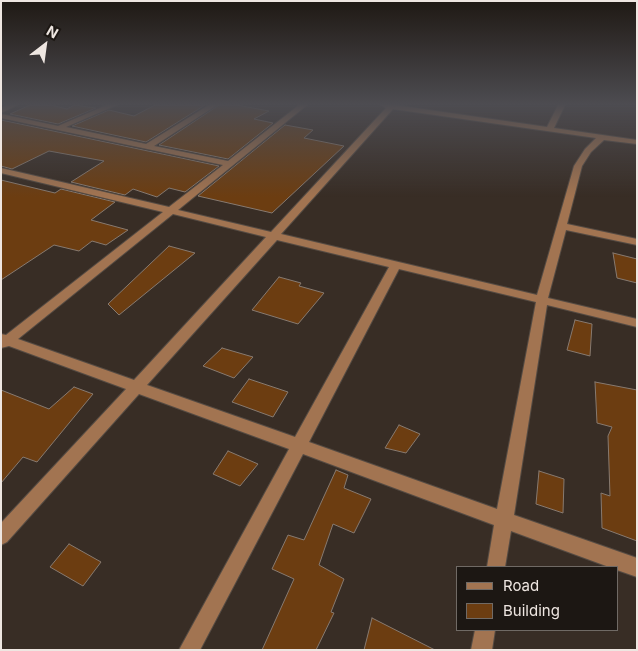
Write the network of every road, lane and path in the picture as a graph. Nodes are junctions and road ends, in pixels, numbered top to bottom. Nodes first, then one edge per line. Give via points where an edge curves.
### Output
1 (95, 135) edge
2 (166, 135) edge
3 (267, 135) edge
4 (361, 135) edge
5 (590, 135) edge
6 (602, 137) junction
7 (637, 142) edge
8 (148, 146) junction
9 (231, 164) junction
10 (1, 170) edge
11 (171, 211) junction
12 (562, 226) junction
13 (274, 236) junction
14 (637, 242) edge
15 (396, 265) junction
16 (542, 300) junction
17 (637, 323) edge
18 (4, 341) edge
19 (137, 387) junction
20 (299, 446) junction
21 (504, 520) junction
22 (1, 536) edge
23 (496, 566) edge
24 (637, 568) edge
25 (485, 631) edge
26 (189, 650) edge
27 (481, 650) edge

1 - 8 street
2 - 8 street
3 - 9 street
4 - 13 street
5 - 6 street
6 - 7 street
6 - 12 street via 578,166
8 - 9 street
9 - 11 street
10 - 11 street
11 - 13 street
11 - 18 street
12 - 14 street
12 - 16 street
13 - 15 street
13 - 19 street
15 - 16 street
15 - 20 street
16 - 17 street
16 - 21 street
18 - 19 street
19 - 20 street
19 - 22 street
20 - 21 street
20 - 26 street
21 - 23 street
21 - 24 street
25 - 27 street

